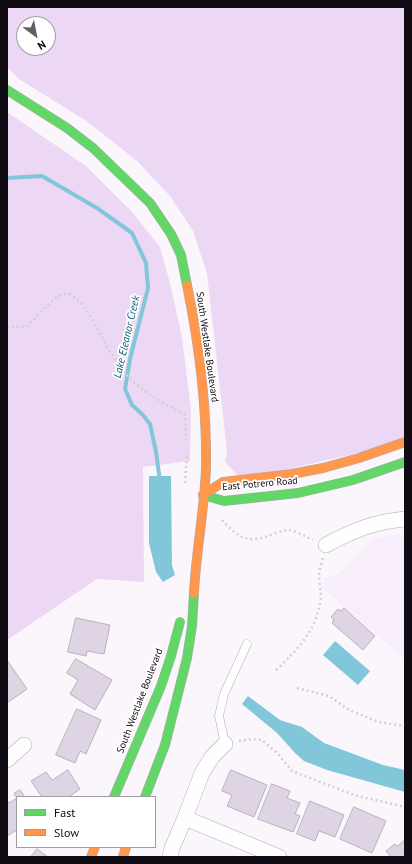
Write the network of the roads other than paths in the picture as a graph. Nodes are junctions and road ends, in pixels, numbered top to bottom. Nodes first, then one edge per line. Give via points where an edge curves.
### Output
1 (7, 90) edge
2 (405, 442) edge
3 (405, 462) edge
4 (203, 495) junction
5 (405, 519) edge
6 (326, 545) road end
7 (194, 590) junction
8 (247, 644) dead end
9 (225, 744) joint
10 (24, 745) dead end
11 (7, 760) edge
12 (114, 796) edge
13 (145, 796) edge
14 (185, 818) junction
15 (170, 857) edge
16 (279, 857) edge

1 - 4 main road, South Westlake Boulevard via 67,128 93,148 150,203 171,234 181,255 196,333 204,403 206,466
2 - 4 main road, East Potrero Road via 322,468 223,482
3 - 4 main road, East Potrero Road via 353,480 298,493 224,501
4 - 7 main road, South Westlake Boulevard
5 - 6 street via 385,521 352,532
7 - 12 main road, South Westlake Boulevard via 179,625 160,686
7 - 13 main road, South Westlake Boulevard via 192,626 178,696
8 - 9 lane via 224,694 219,716
9 - 14 street via 212,757 202,773
10 - 11 street
14 - 15 street
14 - 16 street

